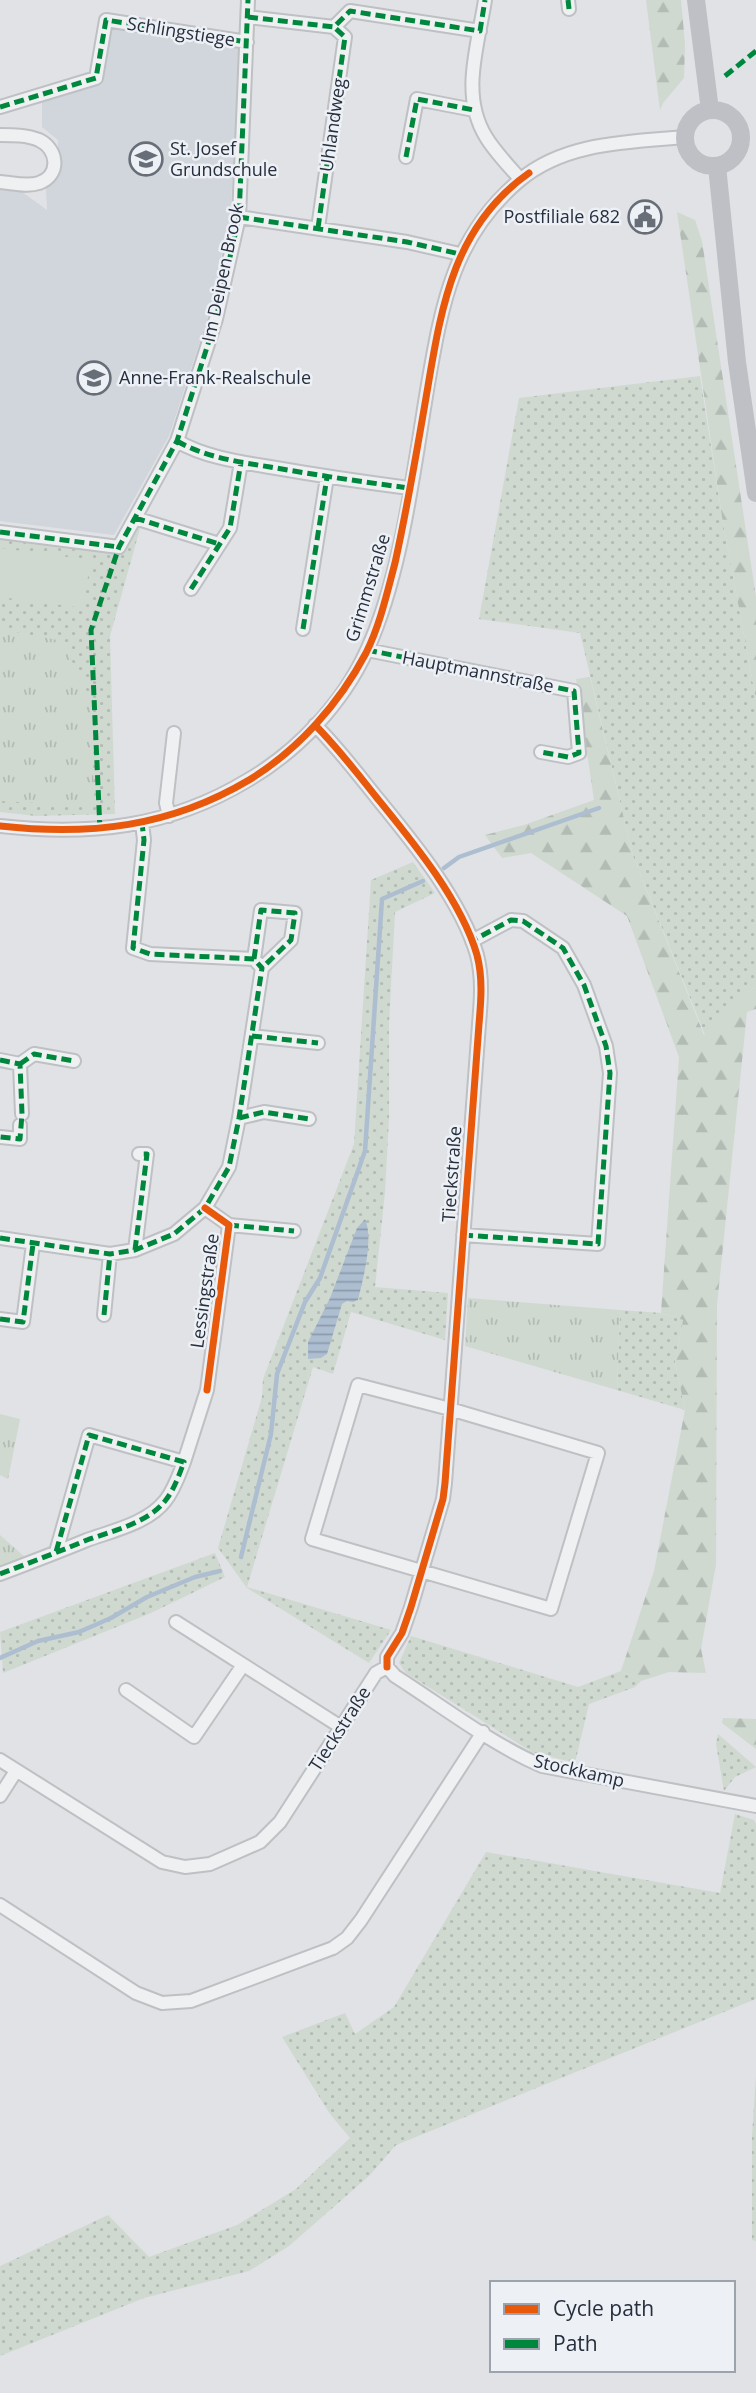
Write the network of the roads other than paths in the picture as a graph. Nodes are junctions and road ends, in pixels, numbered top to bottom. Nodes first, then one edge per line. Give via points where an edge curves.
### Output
1 (248, 0) edge
2 (485, 0) edge
3 (696, 0) edge
4 (248, 17) junction
5 (334, 27) junction
6 (480, 31) junction
7 (247, 42) junction
8 (0, 107) edge
9 (474, 110) junction
10 (710, 110) junction
11 (0, 135) edge
12 (685, 136) junction
13 (748, 136) edge
14 (406, 157) dead end
15 (717, 166) junction
16 (520, 179) junction
17 (0, 182) edge
18 (239, 217) junction
19 (318, 228) junction
20 (460, 254) junction
21 (177, 441) junction
22 (241, 462) junction
23 (327, 477) junction
24 (410, 488) junction
25 (756, 493) edge
26 (135, 518) junction
27 (0, 531) edge
28 (219, 544) junction
29 (191, 589) dead end
30 (303, 629) dead end
31 (367, 650) junction
32 (315, 725) junction
33 (174, 733) dead end
34 (541, 752) dead end
35 (170, 816) junction
36 (142, 823) junction
37 (0, 826) edge
38 (472, 941) junction
39 (252, 1036) junction
40 (318, 1043) dead end
41 (0, 1060) edge
42 (74, 1061) dead end
43 (20, 1064) junction
44 (239, 1118) junction
45 (309, 1119) dead end
46 (0, 1137) edge
47 (139, 1154) dead end
48 (205, 1208) junction
49 (229, 1225) junction
50 (294, 1231) dead end
51 (463, 1235) junction
52 (0, 1238) edge
53 (33, 1244) junction
54 (135, 1251) junction
55 (110, 1254) junction
56 (104, 1315) dead end
57 (0, 1320) edge
58 (450, 1409) junction
59 (184, 1462) junction
60 (56, 1552) junction
61 (421, 1573) junction
62 (0, 1574) edge
63 (176, 1622) dead end
64 (243, 1665) junction
65 (387, 1667) junction
66 (126, 1690) dead end
67 (341, 1727) junction
68 (483, 1732) junction
69 (0, 1760) edge
70 (16, 1771) junction
71 (0, 1796) edge
72 (756, 1806) edge
73 (0, 1905) edge

1 - 4 street, Im Deipen Brook
2 - 6 street
3 - 10 main road
4 - 5 street
4 - 7 street, Im Deipen Brook
5 - 6 street via 350,11
5 - 19 street, Uhlandweg via 345,37
6 - 9 street via 471,77
7 - 8 street, Schlingstiege via 106,20 96,78
7 - 18 street, Im Deipen Brook
9 - 14 street via 417,99
9 - 16 street via 487,139
10 - 12 main road via 693,118
10 - 13 main road via 729,115
11 - 17 street via 43,142 55,162 51,175 40,182
12 - 15 main road via 697,161
12 - 16 street, Grimmstraße via 582,149
13 - 15 main road via 736,153
15 - 25 main road
16 - 20 street, Grimmstraße via 481,221
18 - 19 street
18 - 21 street, Im Deipen Brook via 216,320
19 - 20 street
20 - 24 street, Grimmstraße via 433,351
21 - 22 street via 190,449
21 - 26 street, Im Deipen Brook
22 - 23 street
22 - 28 street via 230,528
23 - 24 street
23 - 30 street
24 - 31 street, Grimmstraße via 390,584
26 - 27 street, Im Deipen Brook via 119,547
26 - 28 street
28 - 29 street
31 - 32 street, Grimmstraße via 336,702
31 - 34 street, Hauptmannstraße via 573,691 579,753 568,757
32 - 35 street, Grimmstraße via 263,771 227,793
32 - 38 street, Tieckstraße via 417,848
33 - 35 street via 166,803
35 - 36 street, Grimmstraße
36 - 37 street, Grimmstraße via 88,830
36 - 39 street, Lessingstraße via 133,948 150,954 258,963
38 - 51 street, Tieckstraße via 481,974 481,998
38 - 51 street via 511,920 523,921 563,948 584,985 607,1046 610,1073 598,1244
39 - 40 street
39 - 44 street, Lessingstraße
41 - 43 street
42 - 43 street via 34,1054
43 - 46 street via 20,1139
44 - 45 street via 264,1112
44 - 48 street, Lessingstraße via 229,1167
47 - 54 street via 147,1154
48 - 49 street, Lessingstraße
48 - 54 street, Lessingstraße via 174,1234
49 - 50 street, Lessingstraße
49 - 59 street, Lessingstraße via 207,1390
51 - 58 street, Tieckstraße
52 - 53 street, Lessingstraße
53 - 55 street, Lessingstraße
53 - 57 street via 23,1322
54 - 55 street, Lessingstraße
55 - 56 street
58 - 61 street, Tieckstraße via 443,1499
58 - 61 street via 358,1385 312,1539
58 - 61 street via 598,1453 551,1609
59 - 60 street, Lessingstraße via 164,1503 149,1515
59 - 60 street via 89,1435
60 - 62 street, Lessingstraße
61 - 65 street, Tieckstraße
63 - 64 street
64 - 66 street via 194,1737
64 - 67 street
65 - 67 street, Tieckstraße via 376,1673
65 - 68 street, Stockkamp via 394,1676
67 - 70 street, Tieckstraße via 281,1822 260,1842 210,1864 185,1867 162,1862
68 - 72 street, Stockkamp via 542,1766
68 - 73 street via 347,1938 333,1948 191,2001 162,2003 136,1993
69 - 70 street, Tieckstraße
70 - 71 street

